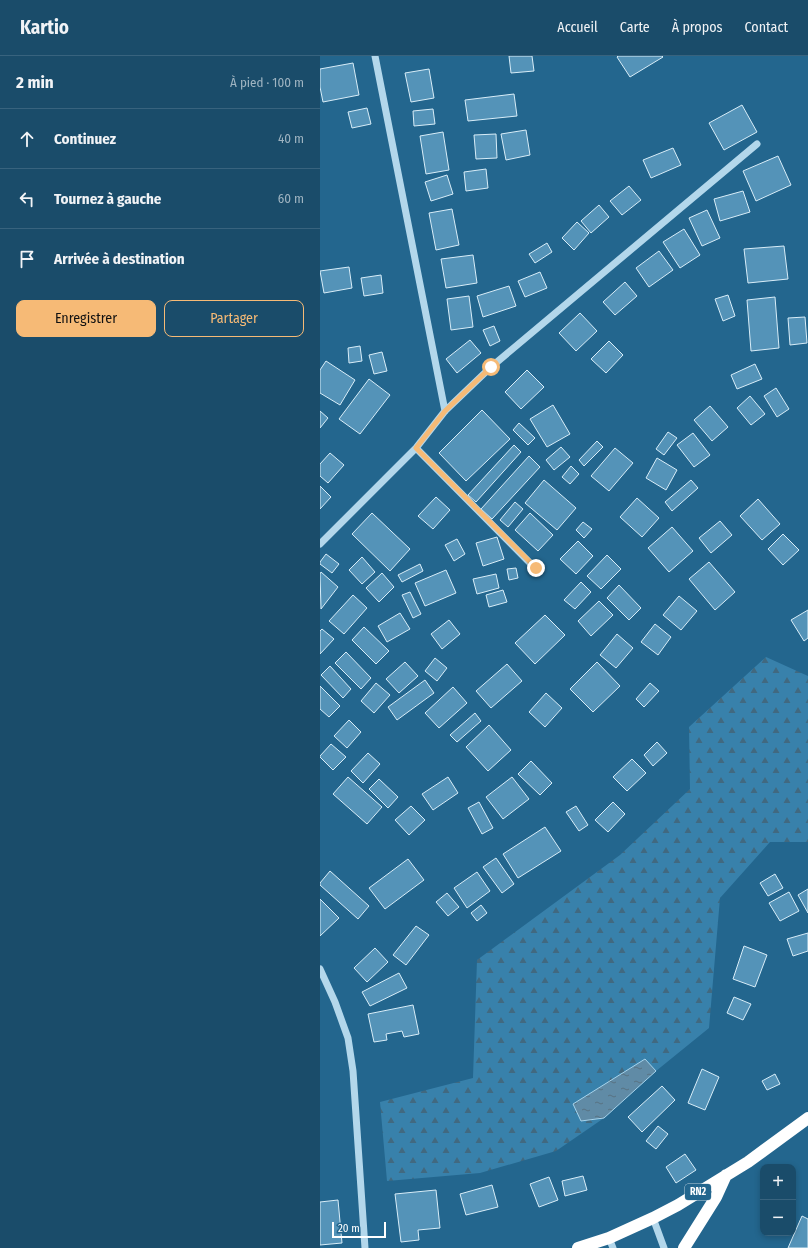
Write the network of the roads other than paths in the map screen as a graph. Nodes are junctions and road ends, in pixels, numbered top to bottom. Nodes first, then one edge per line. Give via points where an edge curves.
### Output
1 (375, 56) edge
2 (757, 144) dead end
3 (445, 411) junction
4 (416, 448) junction
5 (320, 544) edge
6 (536, 568) dead end
7 (320, 969) edge
8 (808, 1118) edge
9 (726, 1175) junction
10 (653, 1218) junction
11 (611, 1243) edge
12 (365, 1248) edge
13 (578, 1248) edge
14 (664, 1248) edge
15 (684, 1248) edge

1 - 3 street
2 - 3 street via 491,367
3 - 4 street
4 - 5 street
4 - 6 street
7 - 12 street via 348,1038 354,1071
8 - 9 highway, RN2
9 - 10 highway, RN2
9 - 15 highway via 716,1197
10 - 11 highway, RN2
10 - 14 street
11 - 13 highway, RN2

